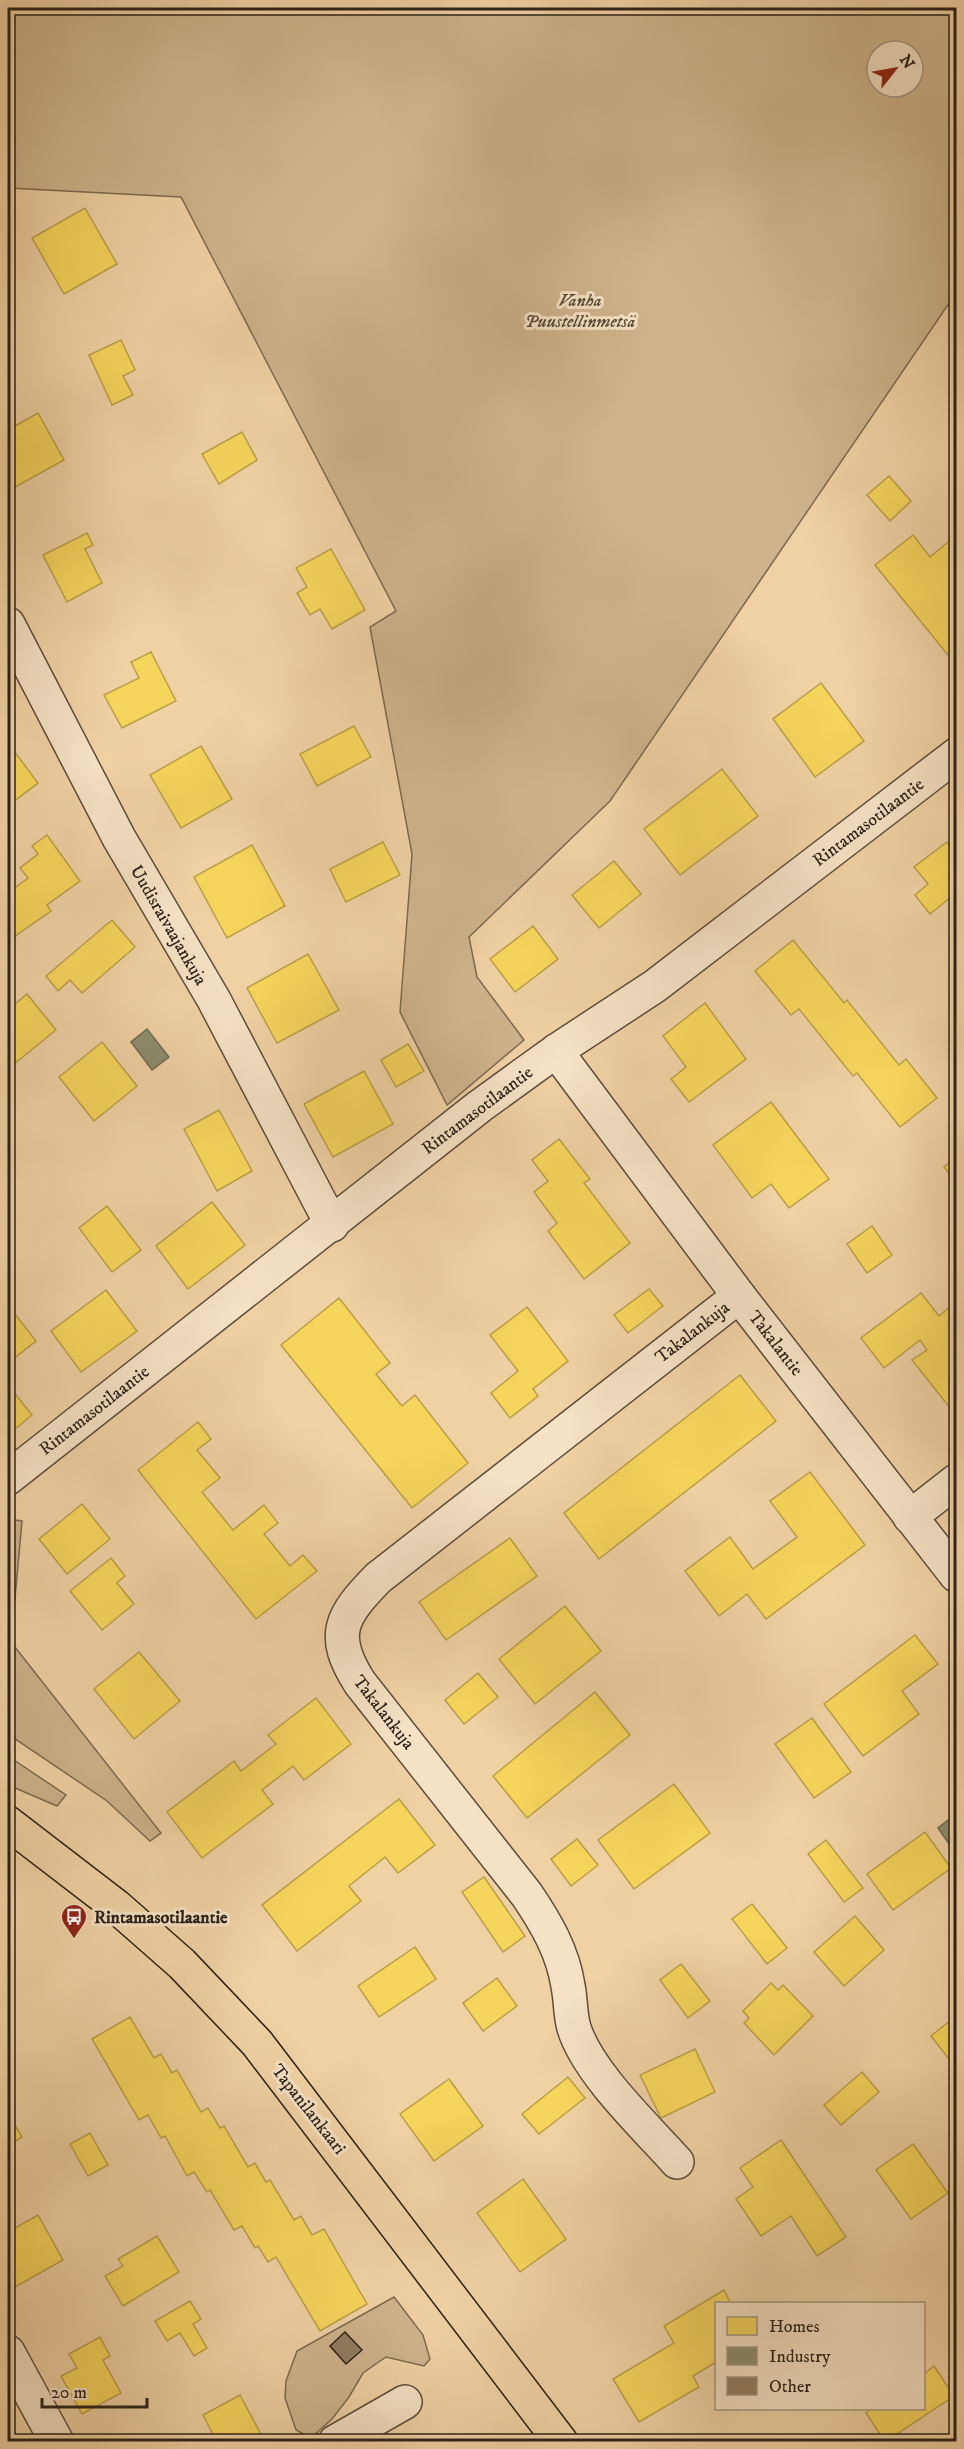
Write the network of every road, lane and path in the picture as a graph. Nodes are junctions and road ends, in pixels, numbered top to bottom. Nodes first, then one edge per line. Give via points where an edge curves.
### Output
1 (8, 624) edge
2 (957, 755) edge
3 (556, 1051) junction
4 (332, 1225) junction
5 (740, 1296) junction
6 (8, 1478) edge
7 (957, 1482) edge
8 (910, 1517) junction
9 (957, 1575) edge
10 (8, 1823) edge
11 (677, 2162) dead end
12 (8, 2352) edge
13 (405, 2402) dead end
14 (57, 2442) edge
15 (335, 2442) edge
16 (561, 2442) edge

1 - 4 street, Uudisraivaajankuja via 119,838 214,1000
2 - 3 street, Rintamasotilaantie via 656,986
3 - 4 street, Rintamasotilaantie via 480,1106
3 - 5 street, Takalantie
4 - 6 street, Rintamasotilaantie
5 - 8 street, Takalantie
5 - 11 street, Takalankuja via 378,1578 352,1605 344,1622 346,1656 360,1683 546,1924 560,1954 573,2026 583,2049
7 - 8 street
8 - 9 street, Takalantie
10 - 16 main road, Tapanilankaari via 116,1906 182,1965 257,2043
12 - 14 street
13 - 15 street

